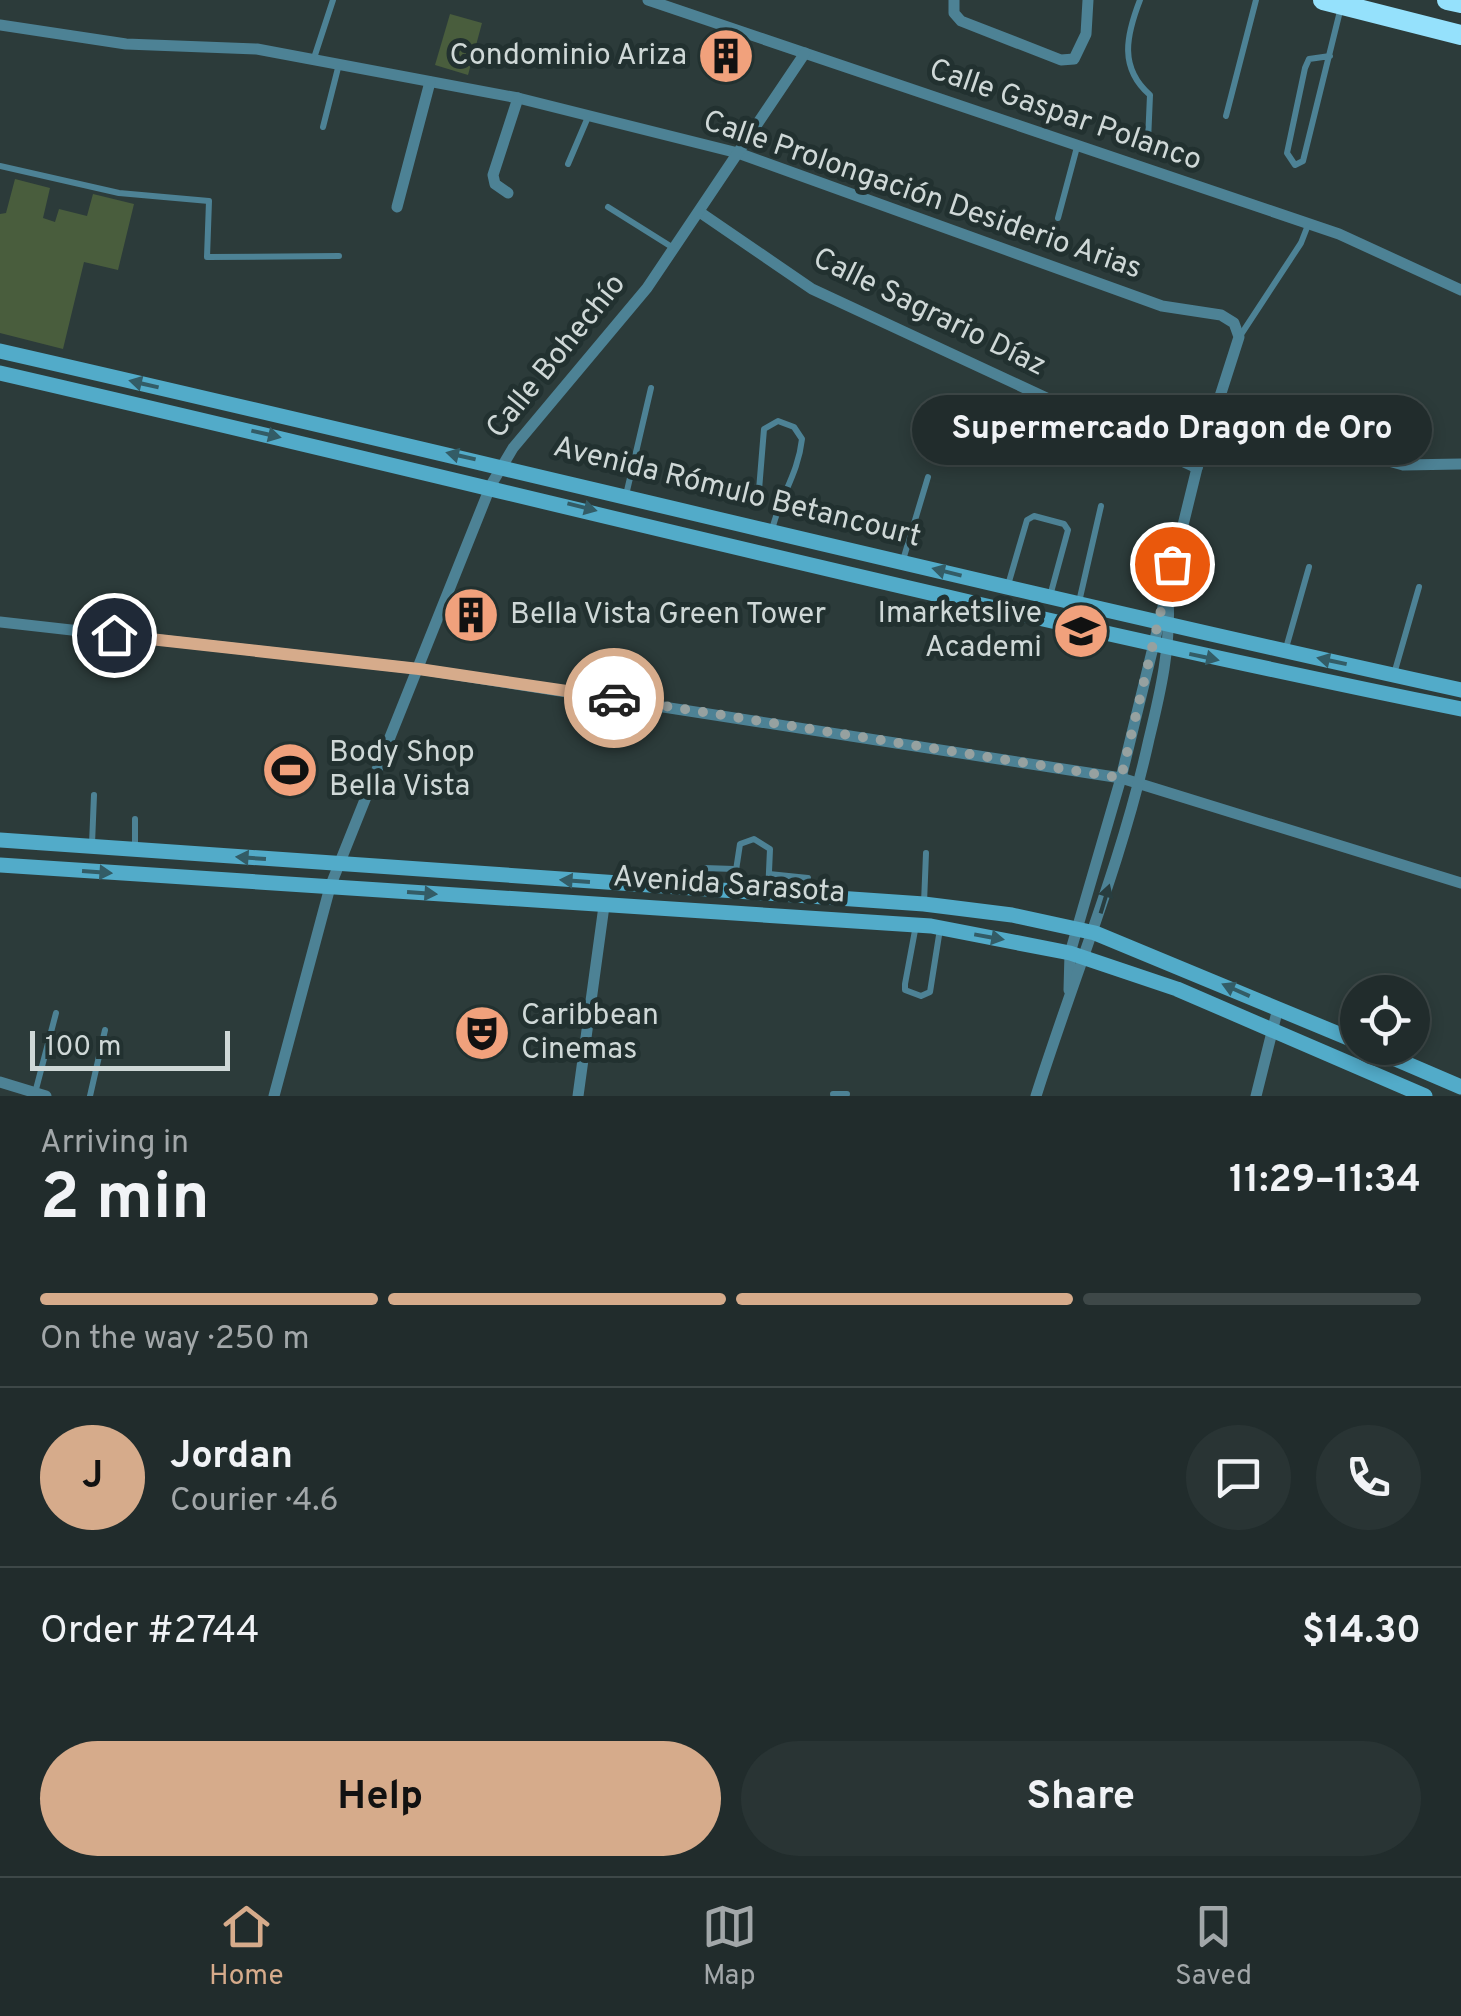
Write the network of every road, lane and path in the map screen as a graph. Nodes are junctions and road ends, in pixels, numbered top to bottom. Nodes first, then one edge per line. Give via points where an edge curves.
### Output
1 (333, 0) edge
2 (648, 0) edge
3 (954, 0) edge
4 (1088, 0) edge
5 (1140, 0) edge
6 (1256, 0) edge
7 (1447, 0) edge
8 (1333, 3) edge
9 (1461, 3) edge
10 (0, 24) edge
11 (1461, 35) edge
12 (806, 53) junction
13 (1330, 56) junction
14 (314, 58) junction
15 (339, 63) junction
16 (430, 82) junction
17 (518, 98) junction
18 (1226, 116) dead end
19 (588, 117) junction
20 (323, 127) dead end
21 (1148, 141) dead end
22 (1077, 147) junction
23 (738, 153) junction
24 (568, 164) dead end
25 (0, 166) edge
26 (508, 193) dead end
27 (397, 207) dead end
28 (608, 207) dead end
29 (702, 213) junction
30 (1058, 218) dead end
31 (1308, 224) junction
32 (675, 250) junction
33 (339, 256) dead end
34 (1461, 290) edge
35 (1239, 337) junction
36 (0, 351) edge
37 (0, 373) edge
38 (651, 388) dead end
39 (1307, 438) dead end
40 (1461, 464) edge
41 (502, 465) junction
42 (1197, 468) junction
43 (928, 477) dead end
44 (491, 486) junction
45 (708, 492) dead end
46 (626, 495) junction
47 (1101, 506) dead end
48 (772, 530) junction
49 (903, 561) junction
50 (1309, 567) dead end
51 (1008, 587) junction
52 (1419, 587) dead end
53 (1050, 597) junction
54 (1079, 604) junction
55 (0, 622) edge
56 (1163, 624) junction
57 (1152, 645) junction
58 (1170, 650) junction
59 (1285, 651) junction
60 (419, 669) junction
61 (1394, 675) junction
62 (1461, 690) edge
63 (1461, 710) edge
64 (1121, 778) junction
65 (346, 782) dead end
66 (1139, 783) junction
67 (371, 787) junction
68 (94, 795) dead end
69 (134, 819) dead end
70 (0, 840) edge
71 (92, 847) junction
72 (135, 850) junction
73 (926, 853) dead end
74 (0, 865) edge
75 (339, 865) junction
76 (704, 868) dead end
77 (734, 869) junction
78 (769, 874) junction
79 (808, 878) dead end
80 (1461, 883) edge
81 (330, 887) junction
82 (732, 891) junction
83 (768, 894) junction
84 (924, 904) junction
85 (604, 906) junction
86 (916, 926) junction
87 (940, 928) junction
88 (1076, 928) junction
89 (1094, 934) junction
90 (1077, 956) junction
91 (1278, 1008) junction
92 (56, 1013) dead end
93 (106, 1030) dead end
94 (1274, 1030) junction
95 (1340, 1034) edge
96 (1411, 1065) edge
97 (0, 1082) edge
98 (1461, 1086) edge
99 (40, 1094) edge
100 (847, 1094) edge
101 (90, 1096) edge
102 (274, 1096) edge
103 (578, 1096) edge
104 (830, 1096) edge
105 (1036, 1096) edge
106 (1256, 1096) edge
107 (1425, 1096) edge

1 - 14 lane
2 - 12 street, Calle Gaspar Polanco
3 - 4 street via 962,21 1061,60 1074,59 1081,46
5 - 21 lane via 1126,55 1135,82 1150,95
6 - 18 lane
7 - 9 highway
8 - 11 highway
8 - 13 lane
10 - 14 street, Calle Prolongación Desiderio Arias via 80,39
12 - 22 street, Calle Gaspar Polanco
12 - 23 street, Calle Bohechío
13 - 13 lane via 1306,155 1295,165 1286,152 1305,68 1309,59
14 - 15 street, Calle Prolongación Desiderio Arias
15 - 16 street, Calle Prolongación Desiderio Arias
15 - 20 lane
16 - 17 street, Calle Prolongación Desiderio Arias
16 - 27 street
17 - 19 street, Calle Prolongación Desiderio Arias
17 - 26 street via 494,175
19 - 23 street, Calle Prolongación Desiderio Arias
19 - 24 lane
22 - 30 lane
22 - 31 street, Calle Gaspar Polanco
23 - 29 street, Calle Bohechío
23 - 35 street, Calle Prolongación Desiderio Arias via 1162,306 1221,315
25 - 33 lane via 119,193 209,201 207,257
28 - 32 lane
29 - 32 street, Calle Bohechío
29 - 42 street, Calle Sagrario Díaz via 812,289
31 - 34 street, Calle Gaspar Polanco
31 - 35 lane
32 - 41 street, Calle Bohechío
35 - 42 street
41 -> 36 main road, Avenida Rómulo Betancourt
37 -> 44 main road, Avenida Rómulo Betancourt
38 - 46 lane
39 - 40 street via 1402,465
41 - 44 street, Calle Bohechío
41 - 46 main road, Avenida Rómulo Betancourt
42 - 56 street
43 - 49 lane
44 -> 57 main road, Avenida Rómulo Betancourt
44 - 60 street, Calle Bohechío
45 - 48 lane via 754,497 764,429 778,421 794,426 802,439 795,479 780,497
46 - 48 main road, Avenida Rómulo Betancourt
47 - 54 lane
48 - 49 main road, Avenida Rómulo Betancourt
51 -> 49 main road, Avenida Rómulo Betancourt
50 - 59 lane
51 - 53 main road, Avenida Rómulo Betancourt
51 - 53 lane via 1027,520 1034,516 1068,530
52 - 61 lane
53 - 54 main road, Avenida Rómulo Betancourt
54 - 56 main road, Avenida Rómulo Betancourt
55 - 60 street
56 - 57 street
56 - 58 street
56 - 59 main road, Avenida Rómulo Betancourt
57 - 58 main road, Avenida Rómulo Betancourt
57 - 64 street
58 -> 63 main road, Avenida Rómulo Betancourt
58 - 66 street
61 -> 59 main road, Avenida Rómulo Betancourt
60 - 64 street
60 - 67 street, Calle Bohechío
61 - 62 main road, Avenida Rómulo Betancourt
64 - 66 street
64 - 88 street
65 - 67 lane
66 - 80 street
89 -> 66 street
67 - 75 street, Calle Bohechío
68 - 71 lane
69 - 72 lane
70 - 71 main road, Avenida Sarasota
71 - 72 main road, Avenida Sarasota
75 -> 72 main road, Avenida Sarasota
73 - 84 lane
74 -> 81 main road, Avenida Sarasota
75 - 81 street, Calle Bohechío
82 -> 75 main road, Avenida Sarasota
76 - 77 lane
77 - 78 lane via 740,844 754,839 770,850
77 - 82 lane
78 - 79 lane
78 - 83 lane
81 -> 85 main road, Avenida Sarasota
81 - 102 street, Calle Bohechío via 287,1075
82 - 83 main road, Avenida Sarasota
83 - 84 main road, Avenida Sarasota
84 - 88 main road, Avenida Sarasota
85 - 86 main road, Avenida Sarasota
85 - 103 street
86 - 87 main road, Avenida Sarasota
86 - 87 lane via 904,984 921,996 930,992
87 -> 90 main road, Avenida Sarasota
88 - 89 main road, Avenida Sarasota
88 - 90 street
89 - 90 street
91 -> 89 main road, Avenida Sarasota
90 - 94 main road, Avenida Sarasota
90 - 105 street
91 - 94 street
91 - 95 main road, Avenida Sarasota
92 - 99 lane
93 - 101 lane
94 - 106 street
94 - 107 main road, Avenida Sarasota
96 - 98 main road
97 - 99 street
100 - 104 lane

